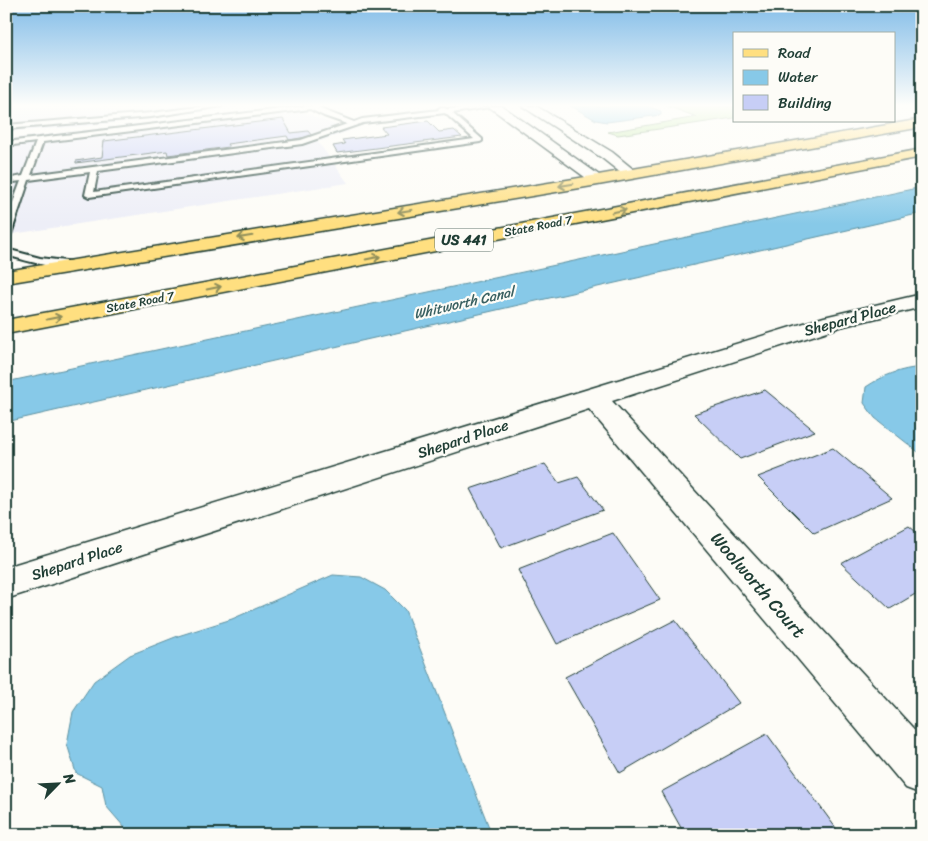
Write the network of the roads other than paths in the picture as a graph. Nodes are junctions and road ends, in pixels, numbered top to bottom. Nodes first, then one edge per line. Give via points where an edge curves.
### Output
1 (38, 145) edge
2 (278, 145) edge
3 (443, 145) edge
4 (549, 145) edge
5 (591, 145) edge
6 (799, 145) edge
7 (853, 145) edge
8 (922, 153) edge
9 (94, 170) junction
10 (631, 174) junction
11 (28, 178) junction
12 (598, 180) junction
13 (6, 181) edge
14 (672, 190) junction
15 (6, 234) edge
16 (478, 238) junction
17 (6, 252) edge
18 (75, 265) junction
19 (6, 277) edge
20 (922, 300) edge
21 (6, 327) edge
22 (594, 398) junction
23 (6, 583) edge
24 (922, 772) edge

1 - 11 lane
2 - 9 lane
3 - 9 lane via 88,195
4 - 12 street
5 - 10 street
6 - 10 main road, US 441
7 - 14 main road via 686,176
8 - 14 main road, State Road 7 / US 441
9 - 11 lane
10 - 12 main road, US 441
10 - 16 main road via 612,195 592,205
11 - 13 lane
11 - 15 lane
12 -> 18 main road, US 441
16 -> 14 main road, State Road 7 / US 441
21 -> 16 main road, State Road 7 / US 441
17 - 18 lane via 40,261
18 - 19 main road, US 441
20 - 22 street, Shepard Place via 832,322
22 - 23 street, Shepard Place
22 - 24 street, Woolworth Court

